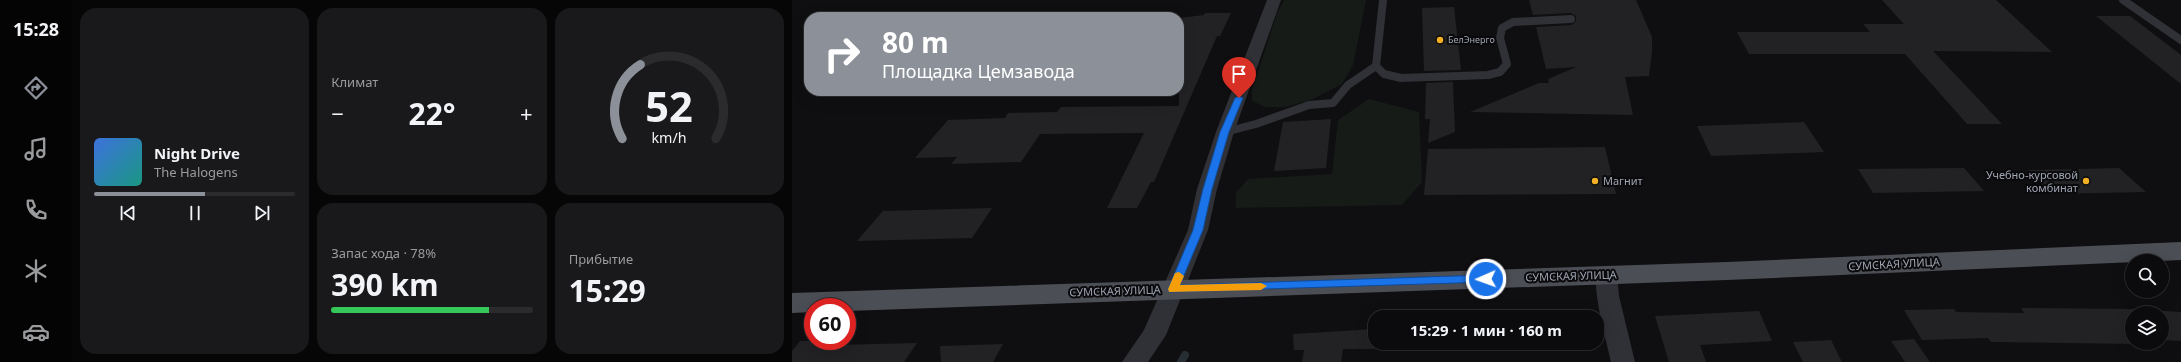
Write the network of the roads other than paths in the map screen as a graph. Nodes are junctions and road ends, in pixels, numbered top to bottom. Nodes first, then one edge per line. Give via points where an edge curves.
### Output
1 (1274, 0) edge
2 (1383, 0) edge
3 (2124, 0) edge
4 (1571, 19) dead end
5 (2181, 40) edge
6 (1376, 66) junction
7 (1225, 132) junction
8 (2181, 251) edge
9 (1606, 275) junction
10 (1173, 289) junction
11 (792, 303) edge
12 (1134, 362) edge
13 (1623, 362) edge

1 - 7 street
2 - 6 lane
3 - 5 lane
4 - 6 lane via 1513,22 1502,28 1500,38 1507,64 1500,72 1488,76 1401,78 1384,74
6 - 7 lane via 1348,85 1333,103 1309,105
7 - 10 street via 1207,189 1198,230
8 - 9 main road, СУМСКАЯ УЛИЦА
9 - 10 main road, СУМСКАЯ УЛИЦА
9 - 13 street via 1608,296
10 - 11 main road, СУМСКАЯ УЛИЦА
10 - 12 street via 1154,335

